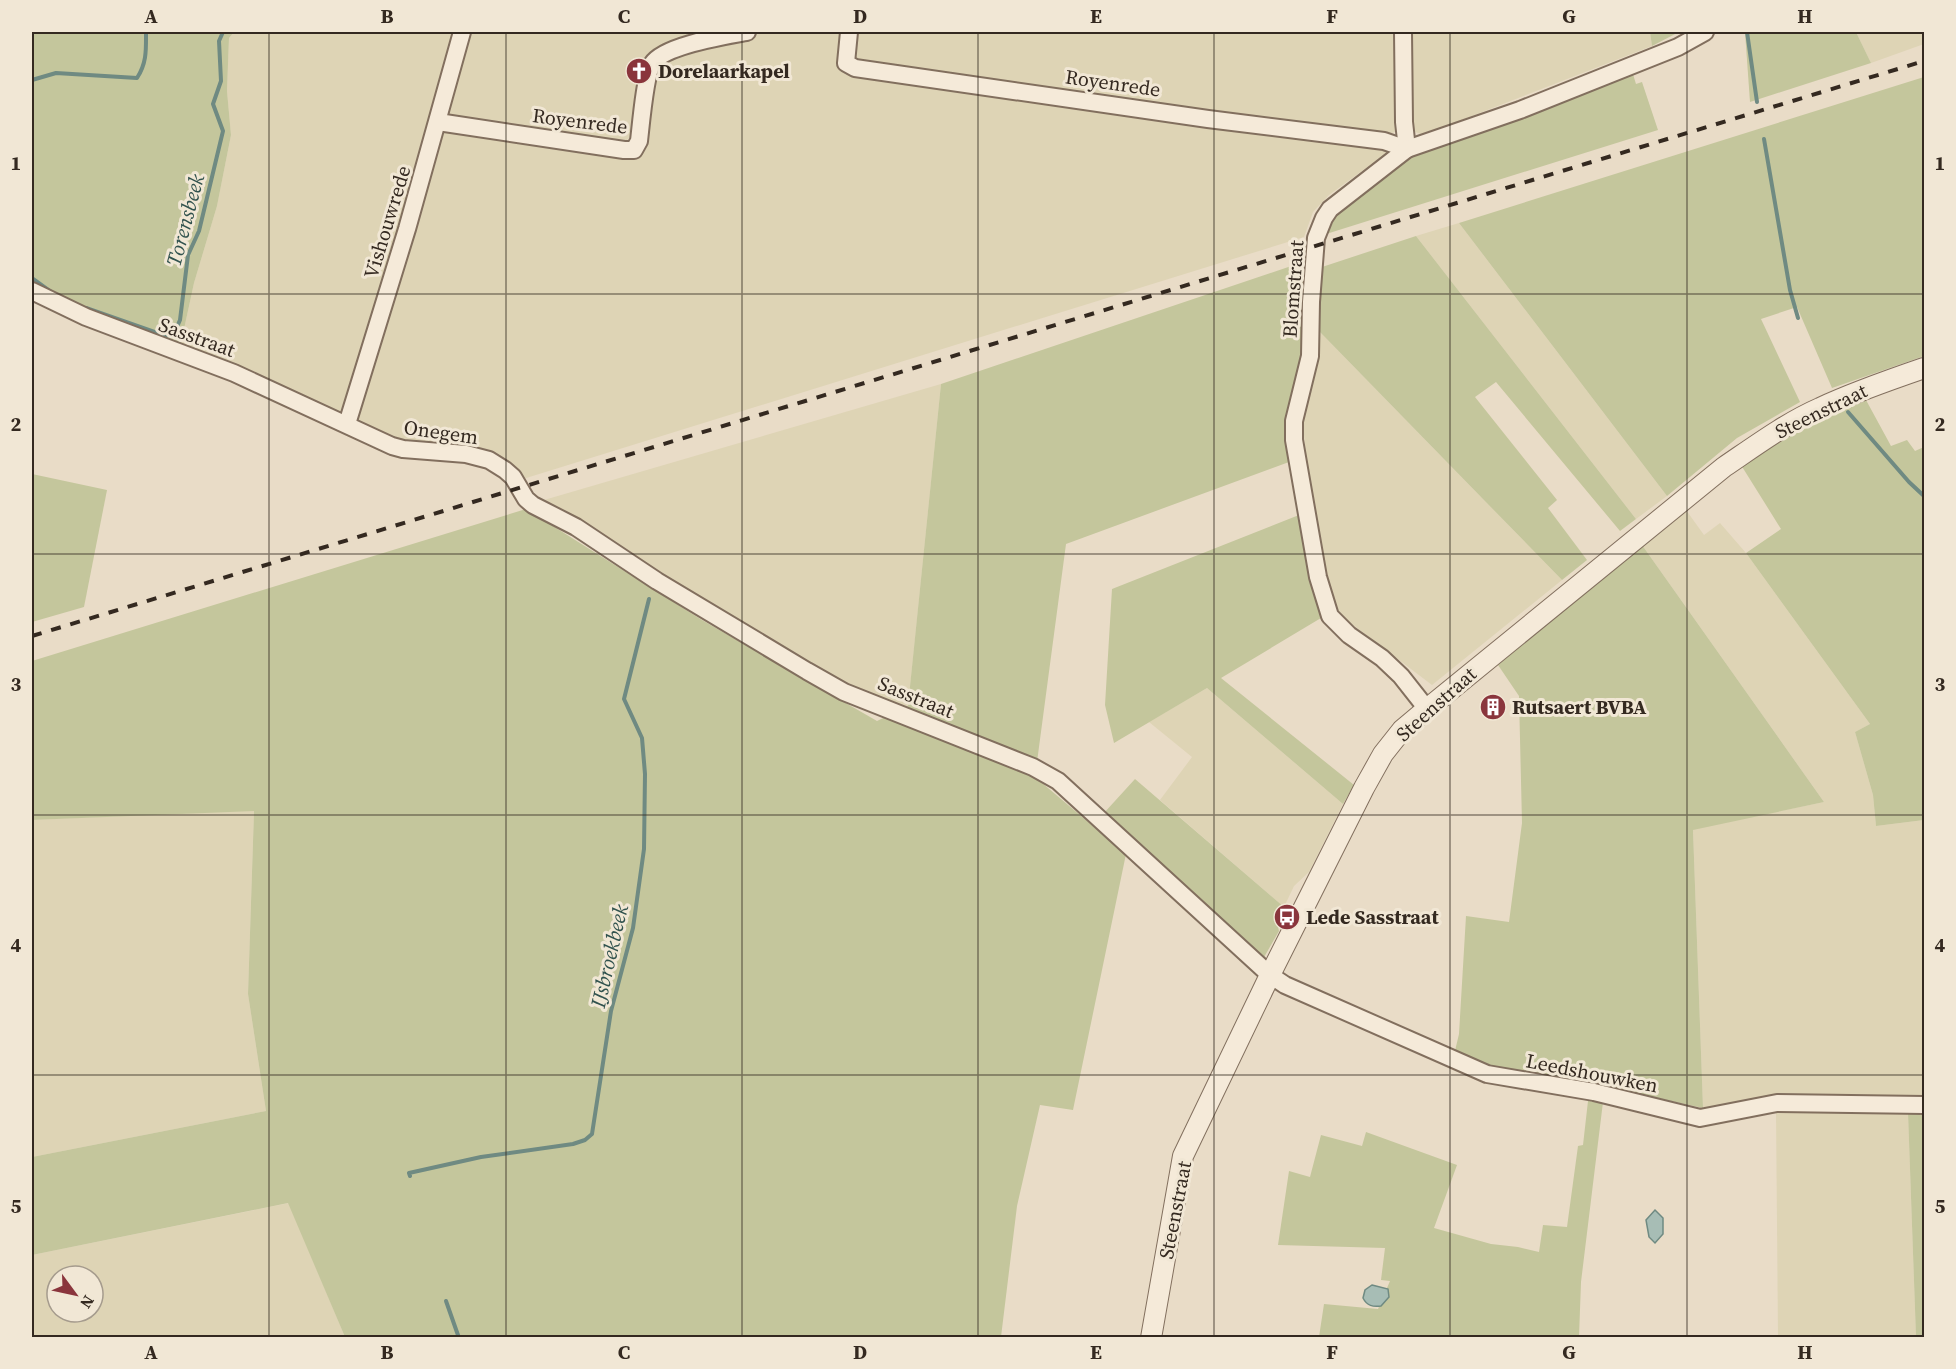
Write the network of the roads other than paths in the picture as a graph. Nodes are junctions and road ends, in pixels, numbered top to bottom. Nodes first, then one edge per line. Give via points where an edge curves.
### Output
1 (462, 32) edge
2 (747, 32) edge
3 (849, 32) edge
4 (1403, 32) edge
5 (1705, 32) edge
6 (438, 122) junction
7 (1407, 149) junction
8 (32, 291) edge
9 (1924, 368) edge
10 (347, 424) junction
11 (522, 491) joint
12 (1427, 709) junction
13 (1270, 975) junction
14 (1924, 1105) edge
15 (1151, 1338) edge

1 - 6 street, Vishouwrede
2 - 6 street, Royenrede via 682,46 656,59 649,73 639,141 634,150
3 - 7 street, Royenrede via 846,63 855,68 1384,141
4 - 7 street
5 - 7 street, Blomstraat via 1678,47 1552,97
6 - 10 street, Vishouwrede
7 - 12 street, Blomstraat via 1330,209 1319,228 1313,268 1311,356 1294,421 1294,440 1318,577 1329,616 1401,676
8 - 10 street, Sasstraat via 97,322 234,373
9 - 12 street, Steenstraat via 1818,408 1724,467
10 - 11 street, Onegem via 403,449 466,454 489,460 513,477
11 - 13 street, Sasstraat via 533,505 576,527 807,672 844,692 1033,767 1058,781
12 - 13 street, Steenstraat via 1402,730 1383,754
13 - 14 street, Leedshouwken via 1487,1074 1594,1092 1700,1118 1777,1103
13 - 15 street, Steenstraat via 1183,1156

